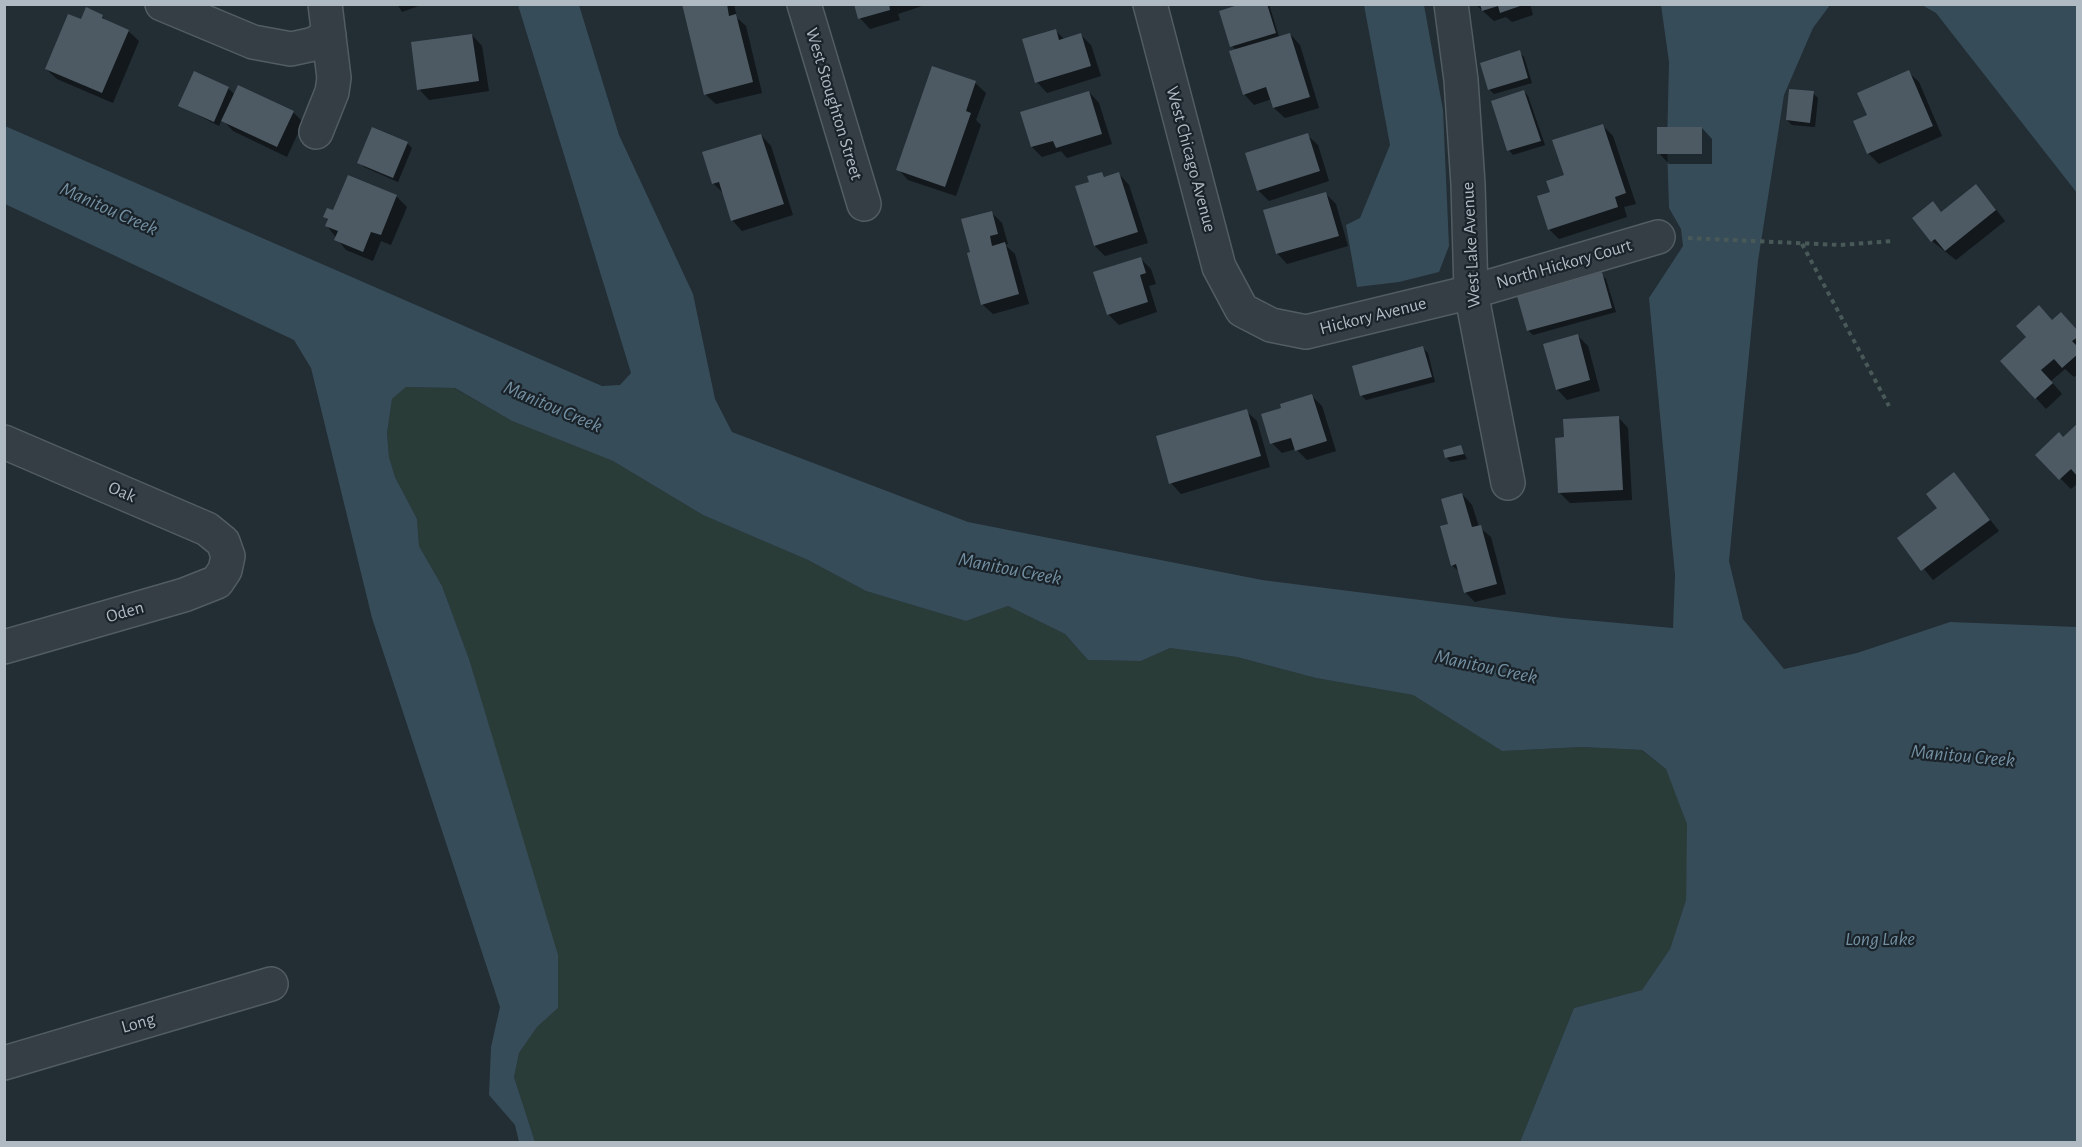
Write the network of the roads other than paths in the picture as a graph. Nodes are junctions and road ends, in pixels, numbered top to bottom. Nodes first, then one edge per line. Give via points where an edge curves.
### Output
1 (162, 4) edge
2 (804, 4) edge
3 (1150, 4) edge
4 (1451, 4) edge
5 (327, 20) edge
6 (316, 132) dead end
7 (864, 204) dead end
8 (1658, 237) road end
9 (1471, 291) junction
10 (1242, 310) joint
11 (4, 442) edge
12 (1508, 483) dead end
13 (228, 556) joint
14 (4, 647) edge
15 (271, 984) dead end
16 (4, 1063) edge

1 - 5 street via 253,42 291,49 314,44
2 - 7 street, West Stoughton Street
3 - 10 street, West Chicago Avenue via 1219,267
4 - 9 street, West Lake Avenue via 1461,80
5 - 6 street via 334,78
8 - 9 street, North Hickory Court
9 - 10 street, Hickory Avenue via 1306,332 1271,325
9 - 12 street, West Lake Avenue
11 - 13 street, Oak via 207,529 223,542
13 - 14 street, Oden via 217,582
15 - 16 street, Long

